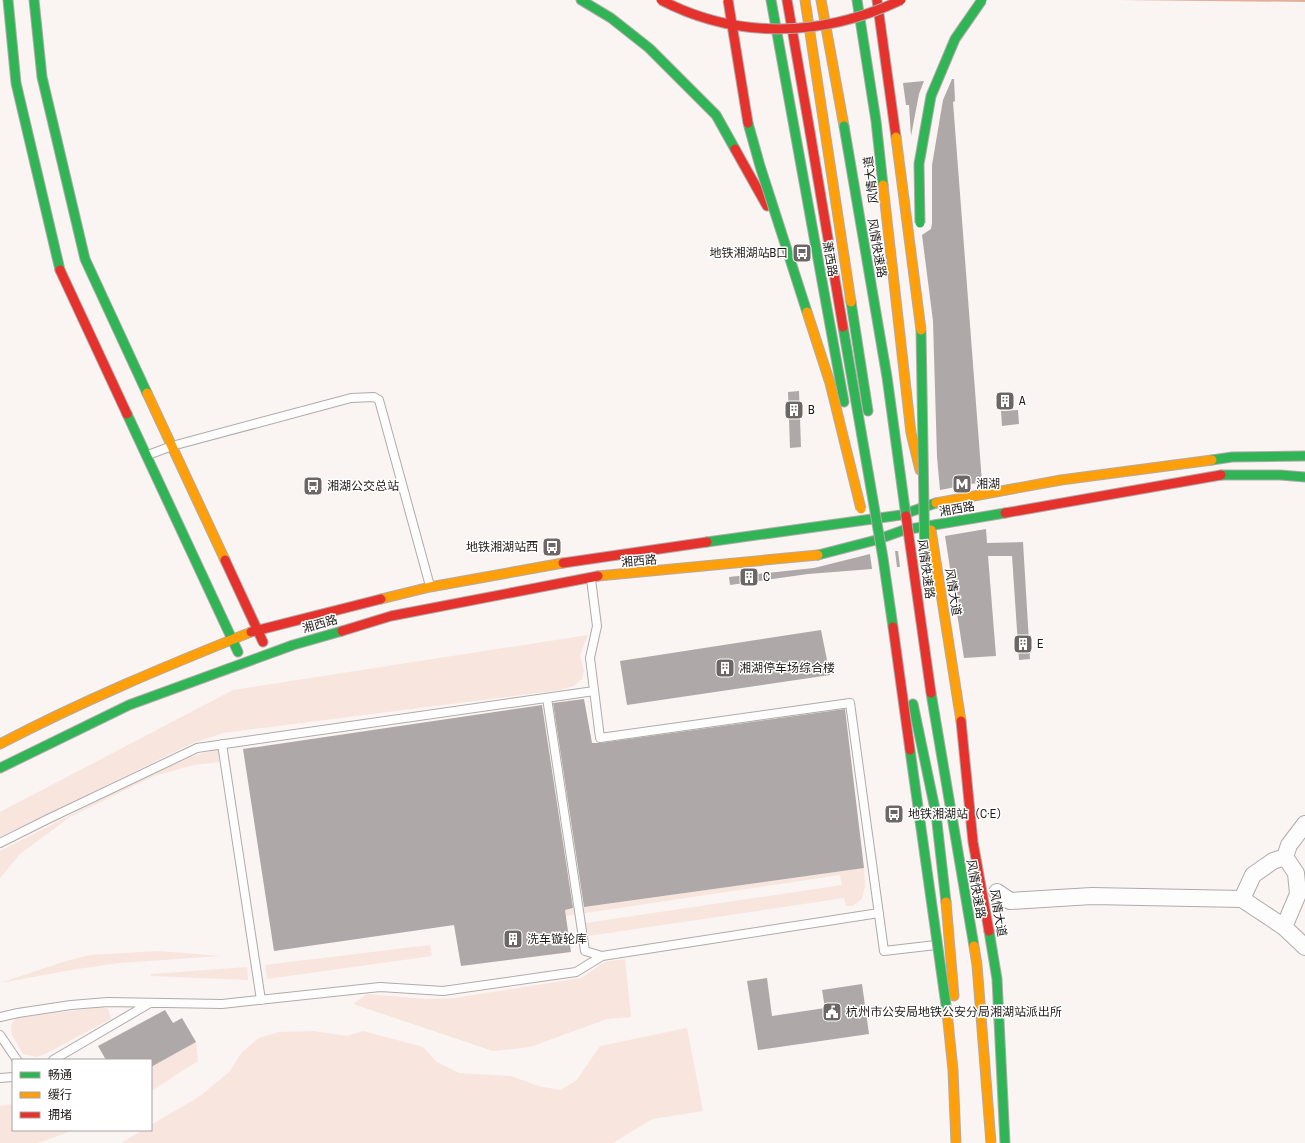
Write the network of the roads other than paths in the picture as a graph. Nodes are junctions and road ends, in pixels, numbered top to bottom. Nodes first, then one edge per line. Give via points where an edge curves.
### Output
1 (8, 0) edge
2 (34, 0) edge
3 (581, 0) edge
4 (661, 0) edge
5 (728, 0) edge
6 (771, 0) edge
7 (787, 0) edge
8 (805, 0) edge
9 (821, 0) edge
10 (857, 0) edge
11 (877, 0) edge
12 (901, 0) edge
13 (982, 0) edge
14 (824, 118) junction
15 (808, 205) junction
16 (920, 230) dead end
17 (786, 244) junction
18 (920, 245) dead end
19 (921, 320) junction
20 (870, 422) dead end
21 (872, 438) dead end
22 (172, 446) junction
23 (148, 455) junction
24 (1305, 456) edge
25 (1305, 477) edge
26 (927, 504) junction
27 (902, 515) junction
28 (870, 520) junction
29 (931, 526) junction
30 (904, 530) junction
31 (876, 540) junction
32 (869, 549) dead end
33 (589, 558) junction
34 (591, 577) junction
35 (430, 587) junction
36 (256, 630) junction
37 (232, 639) junction
38 (923, 646) junction
39 (270, 653) junction
40 (887, 656) dead end
41 (243, 663) junction
42 (594, 691) junction
43 (547, 698) junction
44 (0, 744) edge
45 (222, 744) junction
46 (0, 768) edge
47 (915, 791) junction
48 (1305, 824) edge
49 (973, 842) junction
50 (0, 843) edge
51 (1285, 857) junction
52 (997, 892) dead end
53 (1242, 898) junction
54 (879, 913) junction
55 (1284, 927) junction
56 (951, 944) junction
57 (1305, 947) edge
58 (602, 956) junction
59 (261, 1000) junction
60 (151, 1002) junction
61 (0, 1017) edge
62 (0, 1035) edge
63 (16, 1059) edge
64 (55, 1059) edge
65 (12, 1077) edge
66 (0, 1078) edge
67 (956, 1143) edge
68 (960, 1143) edge
69 (991, 1143) edge
70 (1006, 1143) edge

1 - 23 main road via 16,83 58,265
2 - 22 main road via 42,77 85,259
3 - 17 main road, bridge via 611,18 649,48 716,116 745,164
4 - 12 main road, bridge via 696,18 722,25 756,29 821,26 857,18
5 - 17 main road, bridge via 746,114
6 - 15 main road, 萧西路
7 - 47 main road, bridge via 883,558
8 - 14 main road
9 - 38 main road, 风情快速路, bridge via 887,377
10 - 26 main road, 风情大道 via 877,129 911,433
11 - 19 main road, bridge
13 - 16 main road, bridge via 955,39 930,96 919,164
14 - 15 main road
14 - 20 main road
15 - 28 main road, 萧西路 via 847,420
17 - 32 main road, bridge via 830,383 850,459
18 - 19 main road, bridge
19 - 38 main road, bridge via 925,536
21 - 28 main road
22 - 23 lane
22 - 35 lane via 351,398 374,397 379,400
22 - 36 main road
23 - 37 main road
24 - 26 main road, 湘西路 via 1232,457 1061,480
25 - 29 main road, 湘西路 via 1223,475
26 - 27 main road, 湘西路
26 - 29 main road, 风情大道
27 - 28 main road, 湘西路
27 - 30 main road
28 - 31 main road
28 - 33 main road, 湘西路
29 - 30 main road, 湘西路
29 - 49 main road, 风情大道 via 964,736
30 - 31 main road, 湘西路
30 - 49 main road via 918,623 942,745
31 - 34 main road, 湘西路 via 813,556
31 - 56 main road via 936,814
33 - 34 lane
33 - 35 main road, 湘西路
34 - 39 main road, 湘西路 via 391,616
34 - 42 lane via 597,626 590,658
35 - 36 main road, 湘西路
36 - 37 main road, 湘西路
36 - 39 main road
37 - 41 main road
37 - 44 main road, 湘西路 via 134,679
38 - 69 main road, 风情快速路, bridge via 976,966
39 - 41 main road, 湘西路
40 - 47 main road, bridge
41 - 46 main road, 湘西路 via 128,705
42 - 43 lane
42 - 54 lane via 600,738 850,703
43 - 45 lane
43 - 58 lane via 585,951
45 - 50 lane via 197,748
45 - 59 lane
47 - 67 main road, bridge via 953,1070
48 - 51 street via 1289,845
49 - 70 main road, 风情大道 via 997,979
51 - 53 street via 1273,861 1253,875
51 - 55 street via 1296,874 1298,894
52 - 53 street via 1010,901 1092,896
53 - 55 street
54 - 56 lane via 884,951
54 - 58 lane
55 - 57 street
56 - 68 main road via 961,1099
58 - 59 lane via 576,972 443,991 380,987
59 - 60 lane via 222,1004
60 - 61 lane via 71,1005
60 - 64 lane
62 - 63 lane
65 - 66 lane

